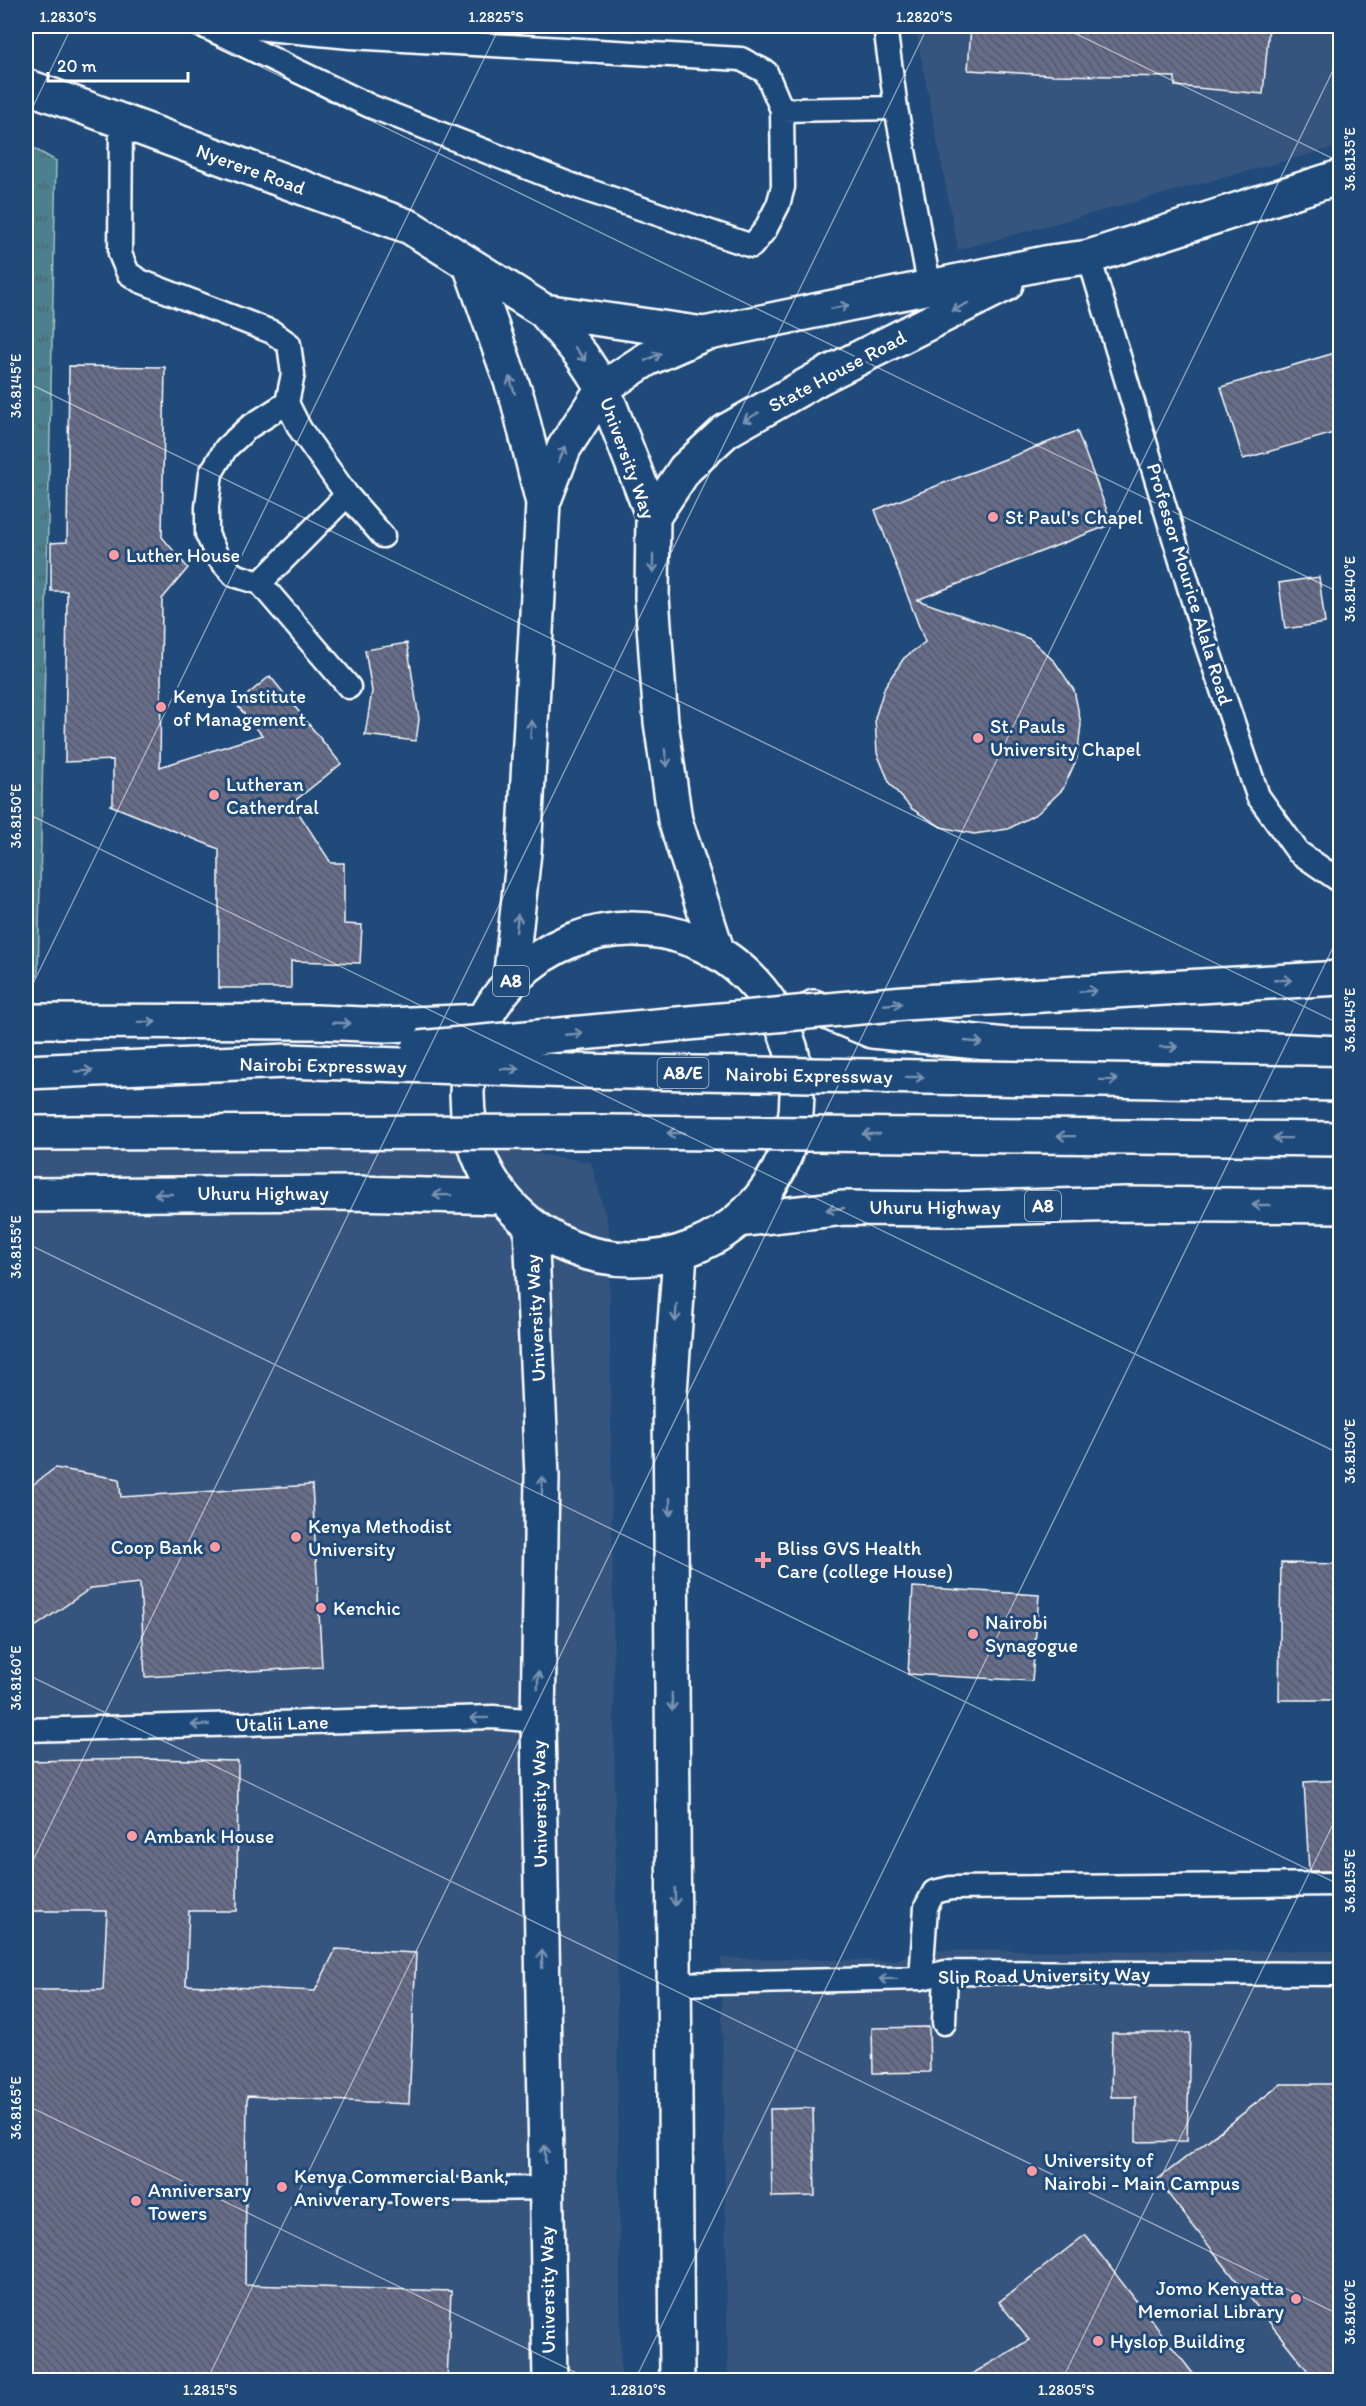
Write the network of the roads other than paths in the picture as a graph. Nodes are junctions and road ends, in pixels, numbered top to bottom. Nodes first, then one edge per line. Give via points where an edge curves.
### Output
1 (204, 26) edge
2 (234, 26) edge
3 (885, 26) edge
4 (26, 86) edge
5 (896, 108) junction
6 (782, 110) junction
7 (121, 121) junction
8 (1341, 177) edge
9 (1089, 257) junction
10 (1050, 262) junction
11 (470, 265) junction
12 (930, 289) junction
13 (544, 311) junction
14 (704, 334) junction
15 (603, 388) junction
16 (287, 403) junction
17 (347, 495) junction
18 (543, 503) junction
19 (653, 517) junction
20 (383, 536) dead end
21 (260, 583) junction
22 (349, 687) dead end
23 (1341, 880) edge
24 (717, 950) junction
25 (1341, 978) edge
26 (510, 981) junction
27 (757, 984) junction
28 (26, 1021) edge
29 (483, 1021) junction
30 (1341, 1053) edge
31 (286, 1061) junction
32 (26, 1072) edge
33 (1341, 1084) edge
34 (26, 1134) edge
35 (1341, 1139) edge
36 (26, 1195) edge
37 (500, 1197) junction
38 (1341, 1206) edge
39 (746, 1219) junction
40 (531, 1228) junction
41 (680, 1254) junction
42 (538, 1721) junction
43 (26, 1730) edge
44 (1341, 1884) edge
45 (946, 1972) junction
46 (1341, 1974) edge
47 (921, 1978) junction
48 (676, 1984) junction
49 (944, 2023) dead end
50 (545, 2188) junction
51 (351, 2191) dead end
52 (550, 2380) edge
53 (677, 2380) edge

1 - 6 lane via 370,106 569,184 752,246 765,230 783,187
2 - 6 lane via 350,37 741,59 766,72
3 - 5 lane
4 - 7 main road, Nyerere Road
5 - 6 lane
5 - 12 lane
7 - 11 main road, Nyerere Road via 410,227
7 - 16 lane via 120,254 128,273 272,332 289,344 293,374
8 - 9 main road, State House Road
9 - 10 main road, State House Road
9 - 23 lane, Professor Mourice Alala Road via 1258,796 1298,852
10 - 12 main road, State House Road
10 -> 19 main road, State House Road via 821,378 726,431 685,469
11 - 13 main road, Nyerere Road
18 -> 11 main road via 518,401
14 -> 12 main road, State House Road
13 - 14 main road
13 -> 15 main road, Nyerere Road
15 -> 14 main road, State House Road via 647,359
18 -> 15 main road, University Way via 564,448
15 - 19 main road, University Way
16 - 17 lane via 300,429
16 - 21 lane via 226,448 210,484 207,534 217,556 234,575
17 - 20 lane
17 - 21 lane
26 -> 18 main road, University Way via 524,852
19 -> 24 main road, University Way via 654,620 670,788 675,820
21 - 22 lane
24 - 26 main road, A8 via 675,932 631,927 586,934 545,952
24 - 27 main road, A8
31 -> 25 main road, bridge via 904,1003
26 - 29 main road, A8
27 -> 30 main road, A8 via 872,1031 1005,1045
27 - 39 main road, A8 via 786,1031 799,1086 791,1142
28 -> 29 main road, A8 via 387,1025
29 - 37 main road, A8 via 468,1065 467,1112
32 -> 31 main road, Nairobi Expressway / A8/E, bridge
31 -> 33 main road, Nairobi Expressway / A8/E, bridge via 583,1072
35 -> 34 main road, bridge via 598,1132
37 -> 36 main road, Uhuru Highway via 356,1193
37 - 40 main road, A8
38 -> 39 main road, Uhuru Highway / A8 via 844,1208
39 - 41 main road
40 - 41 main road, A8 via 579,1253 633,1262
42 -> 40 main road, University Way via 542,1476
41 -> 48 main road via 670,1392
42 -> 43 lane, Utalii Lane via 493,1718
50 -> 42 main road, University Way
44 - 47 lane via 951,1888 934,1892 926,1907
45 - 46 lane, Slip Road University Way
45 - 47 lane, Slip Road University Way
45 - 49 lane
47 -> 48 lane, Slip Road University Way
48 - 53 main road
50 - 51 lane
50 - 52 main road, University Way

